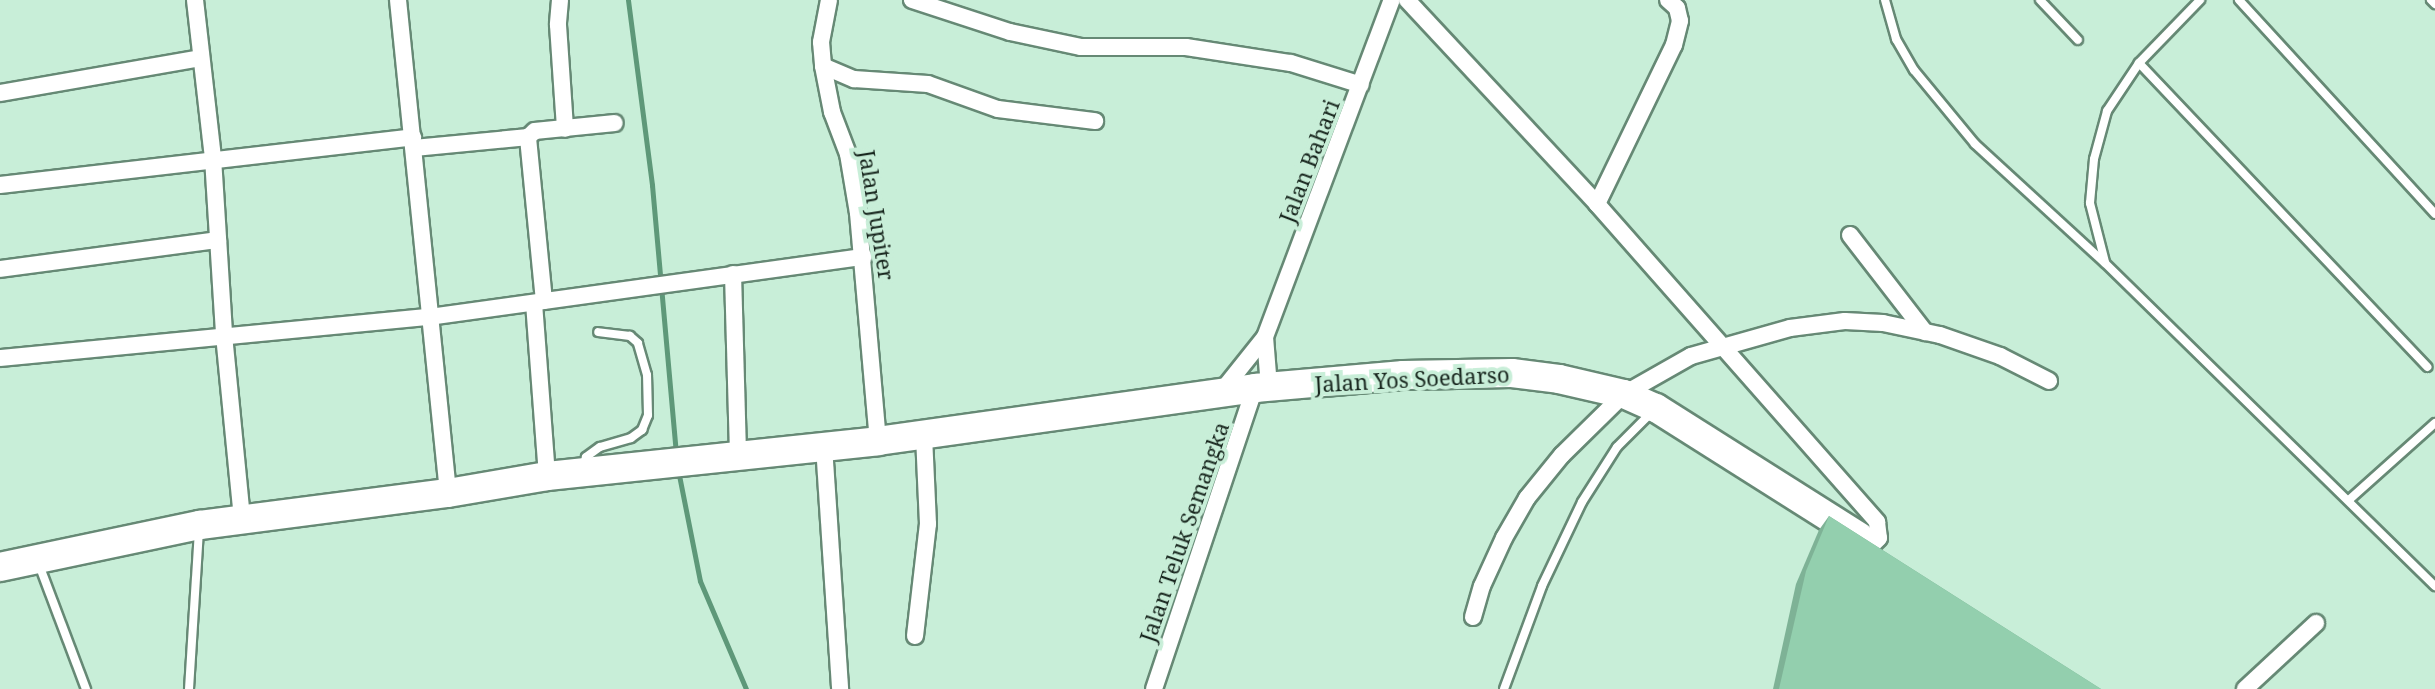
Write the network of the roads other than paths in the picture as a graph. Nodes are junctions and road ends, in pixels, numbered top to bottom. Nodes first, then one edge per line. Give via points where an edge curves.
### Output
1 (195, 0) edge
2 (398, 0) edge
3 (560, 0) edge
4 (829, 0) edge
5 (912, 0) edge
6 (1392, 0) edge
7 (1407, 0) edge
8 (1668, 0) edge
9 (1885, 0) edge
10 (2040, 0) edge
11 (2200, 0) edge
12 (2239, 0) edge
13 (2078, 40) dead end
14 (201, 58) junction
15 (2139, 63) junction
16 (823, 66) junction
17 (1361, 85) junction
18 (0, 93) edge
19 (1095, 121) dead end
20 (615, 123) dead end
21 (565, 129) junction
22 (528, 137) junction
23 (414, 142) junction
24 (213, 158) junction
25 (0, 185) edge
26 (1597, 204) junction
27 (2435, 214) edge
28 (1850, 235) dead end
29 (218, 240) junction
30 (864, 257) junction
31 (2105, 263) junction
32 (0, 269) edge
33 (733, 274) junction
34 (539, 302) junction
35 (429, 317) junction
36 (598, 332) dead end
37 (1925, 332) junction
38 (224, 335) junction
39 (1265, 337) junction
40 (1718, 346) junction
41 (0, 358) edge
42 (2427, 367) dead end
43 (2049, 381) dead end
44 (1262, 388) junction
45 (1220, 393) junction
46 (1624, 394) junction
47 (1656, 408) junction
48 (2435, 423) edge
49 (924, 435) junction
50 (878, 441) junction
51 (824, 446) junction
52 (738, 456) junction
53 (581, 472) junction
54 (547, 476) junction
55 (448, 493) junction
56 (2350, 499) junction
57 (242, 519) junction
58 (200, 525) junction
59 (1882, 552) joint
60 (37, 558) junction
61 (0, 567) edge
62 (2435, 586) edge
63 (1473, 617) dead end
64 (2316, 623) dead end
65 (915, 636) dead end
66 (86, 689) edge
67 (189, 689) edge
68 (840, 689) edge
69 (1154, 689) edge
70 (1504, 689) edge
71 (2245, 689) edge

1 - 14 street
2 - 23 street
3 - 21 street
4 - 16 street, Jalan Jupiter via 821,42
5 - 17 street via 1010,32 1081,47 1186,47 1291,63
6 - 17 street, Jalan Bahari
7 - 26 street
8 - 26 street via 1680,21 1674,45
9 - 31 lane via 1896,39 1940,103 1975,144
10 - 13 lane
11 - 15 lane
12 - 27 lane
14 - 18 street
14 - 24 street
15 - 31 lane via 2107,111 2094,159 2090,203
15 - 42 lane
16 - 19 street via 854,79 928,84 998,109
16 - 30 street, Jalan Jupiter via 848,154
17 - 39 street, Jalan Bahari
20 - 21 street
21 - 22 street via 535,131
22 - 23 street
22 - 34 street
23 - 24 street
23 - 35 street
24 - 25 street
24 - 29 street
26 - 40 street
28 - 37 street
29 - 32 street
29 - 38 street
30 - 33 street
30 - 50 street, Jalan Jupiter
31 - 56 lane
33 - 34 street
33 - 52 street
34 - 35 street
34 - 54 street
35 - 38 street
35 - 55 street
36 - 53 lane via 630,336 638,343 647,375 648,415 642,430 631,438 586,457
37 - 40 street via 1845,321
37 - 43 street via 2000,356
38 - 41 street
38 - 57 street
39 - 44 street, Jalan Bahari
39 - 45 street, Jalan Bahari
40 - 46 street via 1675,363
40 - 59 street via 1877,522
44 - 45 highway, Jalan Yos Soedarso
44 - 46 highway, Jalan Yos Soedarso via 1403,375 1512,373
44 - 69 street, Jalan Teluk Semangka
45 - 49 highway, Jalan Yos Soedarso
46 - 47 highway, Jalan Yos Soedarso
46 - 63 street via 1527,498 1482,586
47 - 59 highway, Jalan Yos Soedarso
47 - 70 lane via 1617,447 1582,502 1542,586
48 - 56 lane
49 - 50 highway, Jalan Yos Soedarso
49 - 65 street via 928,524
50 - 51 highway, Jalan Yos Soedarso
51 - 52 highway, Jalan Yos Soedarso
51 - 68 street
52 - 53 highway, Jalan Yos Soedarso
53 - 54 highway, Jalan Yos Soedarso
54 - 55 highway, Jalan Yos Soedarso
55 - 57 highway, Jalan Yos Soedarso
56 - 62 lane
57 - 58 highway, Jalan Yos Soedarso
58 - 60 highway, Jalan Yos Soedarso
58 - 67 lane
60 - 61 highway, Jalan Yos Soedarso
60 - 66 lane
64 - 71 street

